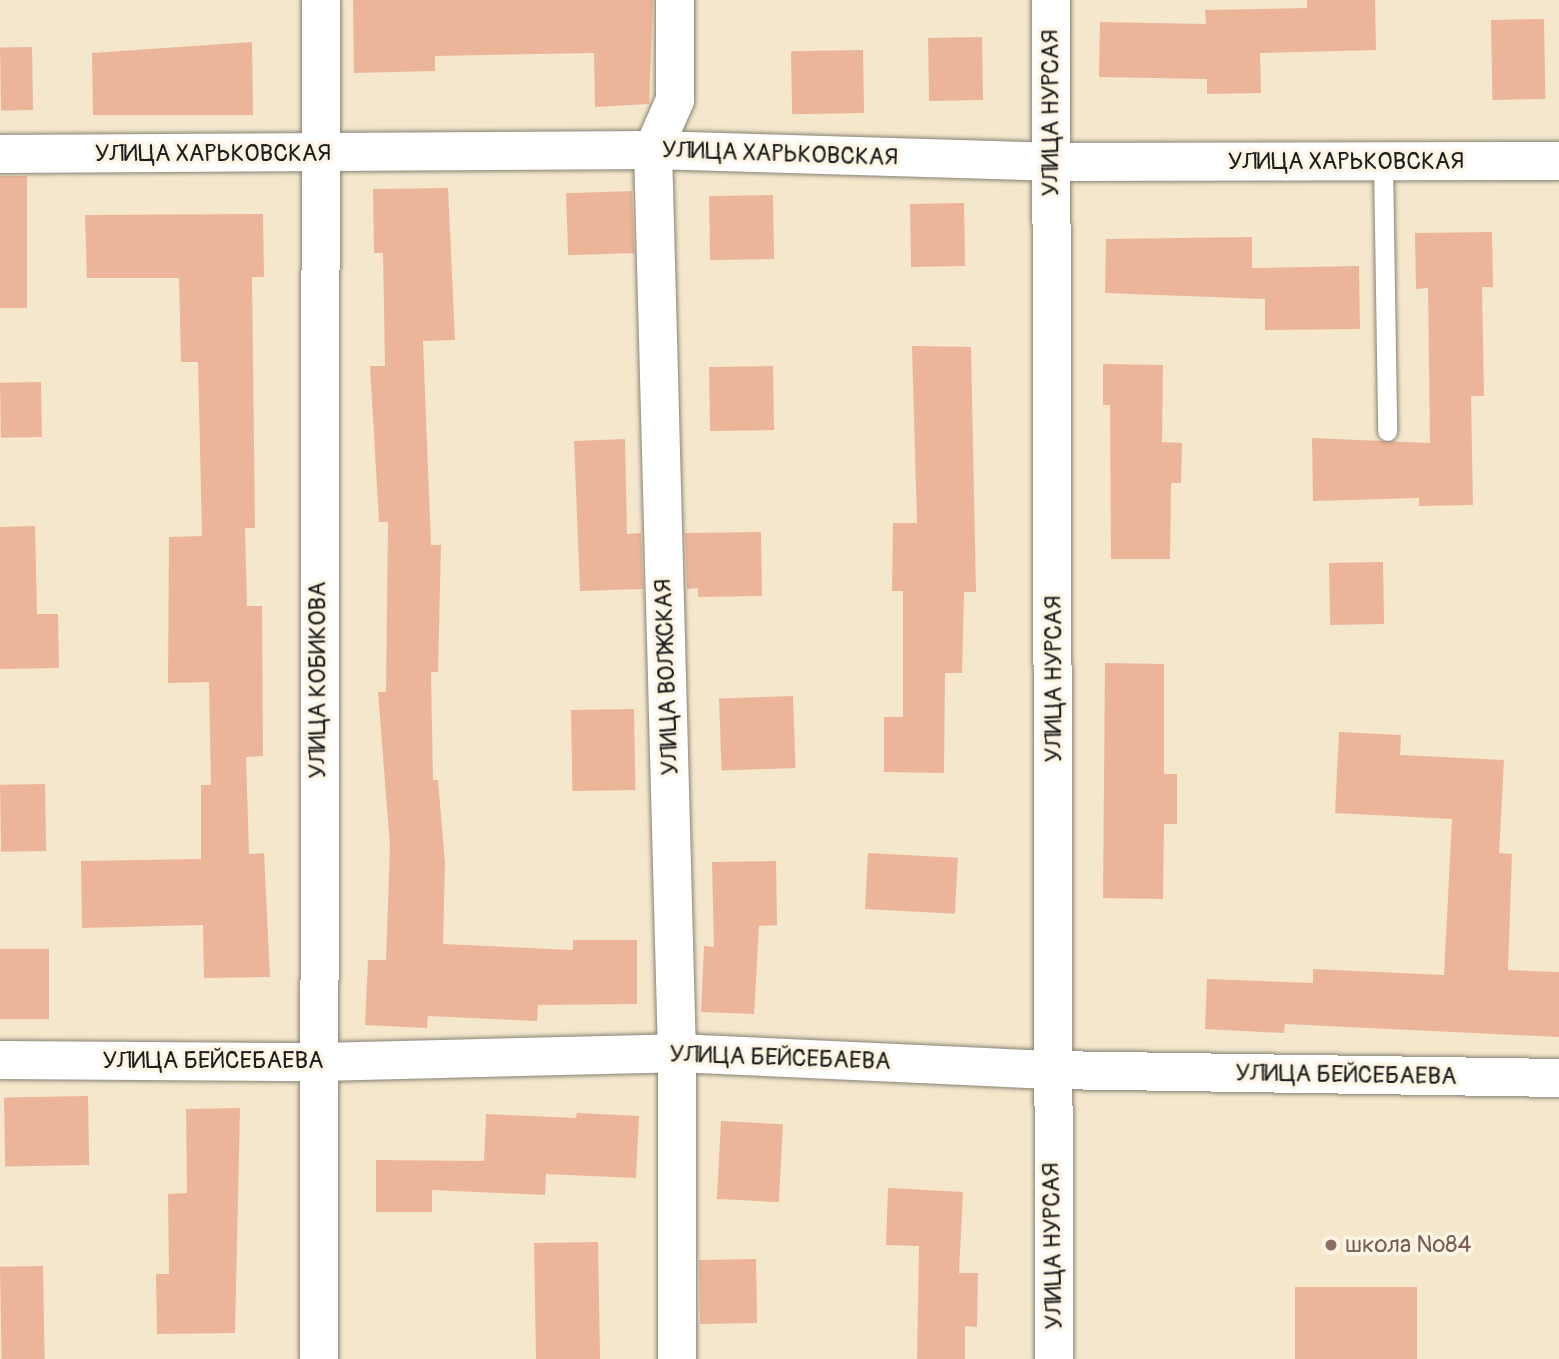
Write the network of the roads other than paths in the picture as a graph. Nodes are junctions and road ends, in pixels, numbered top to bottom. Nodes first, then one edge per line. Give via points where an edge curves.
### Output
1 (321, 0) edge
2 (676, 0) edge
3 (1051, 0) edge
4 (653, 150) junction
5 (0, 154) edge
6 (320, 154) junction
7 (1559, 161) edge
8 (1050, 162) junction
9 (1382, 162) junction
10 (1387, 431) dead end
11 (677, 1053) junction
12 (0, 1060) edge
13 (320, 1062) junction
14 (1051, 1070) junction
15 (1559, 1078) edge
16 (318, 1359) edge
17 (677, 1359) edge
18 (1054, 1359) edge

1 - 6 street, УЛИЦА КОБИКОВА
2 - 4 street, УЛИЦА ВОЛЖСКАЯ via 675,100
3 - 8 street, УЛИЦА НУРСАЯ
4 - 6 street, УЛИЦА ХАРЬКОВСКАЯ
4 - 8 street, УЛИЦА ХАРЬКОВСКАЯ
4 - 11 street, УЛИЦА ВОЛЖСКАЯ
5 - 6 street, УЛИЦА ХАРЬКОВСКАЯ
6 - 13 street, УЛИЦА КОБИКОВА
7 - 9 street, УЛИЦА ХАРЬКОВСКАЯ
8 - 9 street, УЛИЦА ХАРЬКОВСКАЯ
8 - 14 street, УЛИЦА НУРСАЯ
9 - 10 lane
11 - 13 street, УЛИЦА БЕЙСЕБАЕВА
11 - 14 street, УЛИЦА БЕЙСЕБАЕВА
11 - 17 street, УЛИЦА ВОЛЖСКАЯ
12 - 13 street, УЛИЦА БЕЙСЕБАЕВА
13 - 16 street, УЛИЦА КОБИКОВА
14 - 15 street, УЛИЦА БЕЙСЕБАЕВА
14 - 18 street, УЛИЦА НУРСАЯ

